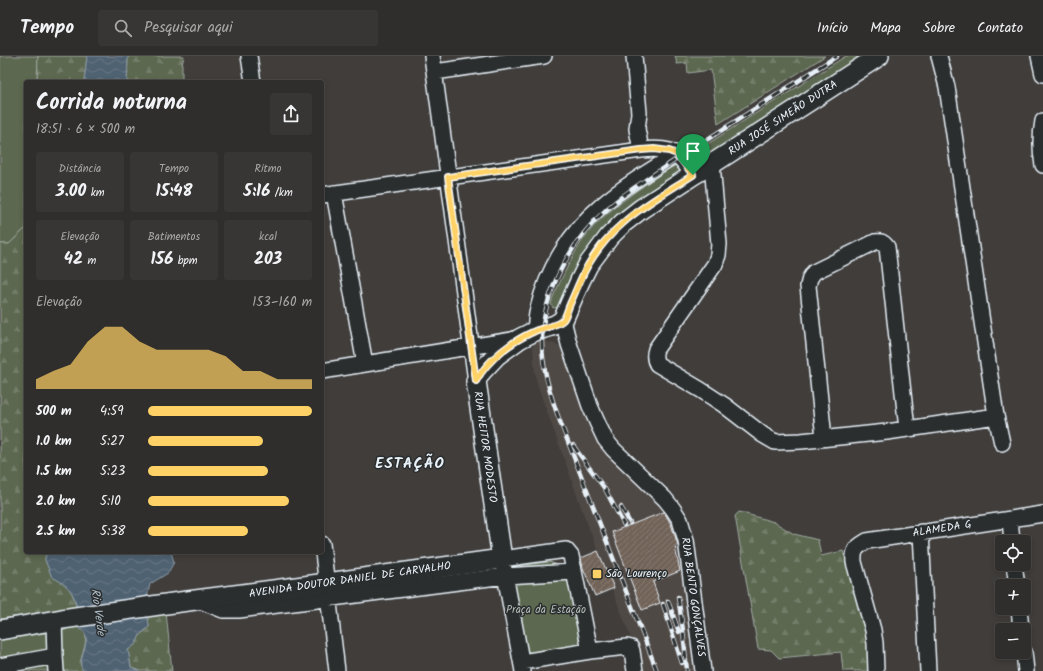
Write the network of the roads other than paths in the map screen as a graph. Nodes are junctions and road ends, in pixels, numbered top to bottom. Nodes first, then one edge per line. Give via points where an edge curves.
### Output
1 (249, 56) edge
2 (432, 56) edge
3 (544, 56) edge
4 (634, 56) edge
5 (879, 56) edge
6 (939, 56) edge
7 (1039, 56) edge
8 (435, 72) junction
9 (1043, 74) edge
10 (253, 80) edge
11 (1042, 131) edge
12 (641, 150) junction
13 (677, 154) junction
14 (712, 164) junction
15 (1043, 165) edge
16 (693, 175) junction
17 (448, 177) junction
18 (328, 194) edge
19 (563, 320) junction
20 (527, 335) junction
21 (472, 347) junction
22 (365, 364) junction
23 (324, 371) edge
24 (476, 381) junction
25 (996, 416) junction
26 (908, 429) junction
27 (824, 438) junction
28 (1002, 443) dead end
29 (1043, 514) edge
30 (1010, 519) junction
31 (921, 532) junction
32 (1011, 535) edge
33 (323, 554) edge
34 (504, 568) junction
35 (574, 572) junction
36 (328, 591) junction
37 (58, 620) junction
38 (0, 630) edge
39 (590, 652) junction
40 (1025, 659) edge
41 (55, 664) edge
42 (0, 666) edge
43 (523, 666) edge
44 (337, 671) edge
45 (635, 671) edge
46 (703, 671) edge
47 (876, 671) edge
48 (928, 671) edge
49 (1026, 671) edge

1 - 10 street
2 - 8 street, RUA HEITOR MODESTO
3 - 8 street
4 - 12 street
5 - 14 main road, RUA JOSÉ SIMEÃO DUTRA
6 - 25 street via 947,87
7 - 9 street
8 - 17 street, RUA HEITOR MODESTO
11 - 15 street via 1040,149
12 - 13 street via 661,150
12 - 17 street
13 - 16 street
13 - 20 street via 600,206 568,241 557,259
14 - 16 main road, RUA JOSÉ SIMEÃO DUTRA
14 - 27 street via 718,255 715,264 656,349 654,360 702,390 775,442
16 - 19 main road, RUA JOSÉ SIMEÃO DUTRA via 641,209 609,237 588,265
17 - 18 street
17 - 21 street, RUA HEITOR MODESTO
18 - 22 street
19 - 20 main road
19 - 46 street, RUA BENTO GONÇALVES via 590,406 605,439 665,499 680,520 686,540
20 - 21 street
20 - 24 main road via 497,355
21 - 22 street
21 - 24 street, RUA HEITOR MODESTO
22 - 23 street
24 - 34 main road, RUA HEITOR MODESTO
25 - 26 street
25 - 28 street
26 - 27 street
26 - 27 street via 886,247 884,243 875,242 814,272 810,278 808,286
29 - 30 street, ALAMEDA G
30 - 31 street, ALAMEDA G
30 - 32 street
31 - 47 street, ALAMEDA G via 867,541 857,547 854,554 873,630
31 - 48 street
33 - 36 street
34 - 35 street
34 - 35 street via 566,550 571,556
34 - 36 main road, AVENIDA DOUTOR DANIEL DE CARVALHO
34 - 43 street, RUA HEITOR MODESTO
35 - 39 street
36 - 37 main road, AVENIDA DOUTOR DANIEL DE CARVALHO via 189,601
36 - 44 street
37 - 38 main road, AVENIDA DOUTOR DANIEL DE CARVALHO
37 - 41 street
39 - 43 street
39 - 45 street via 631,648
40 - 49 street
41 - 42 street

